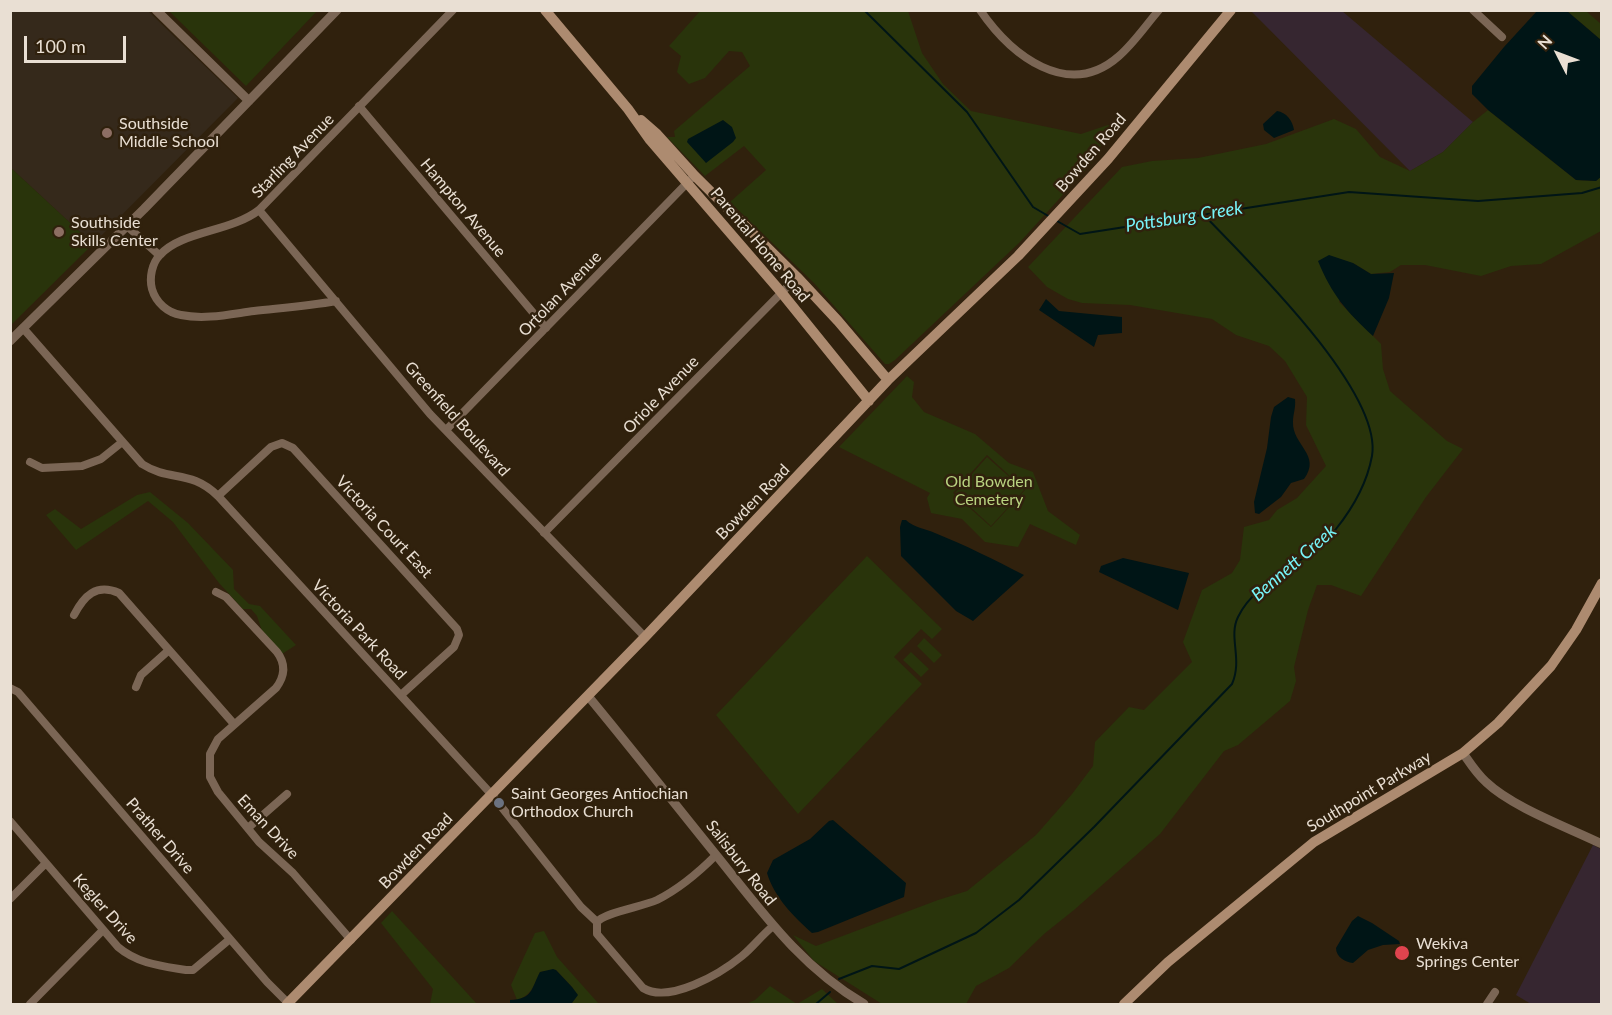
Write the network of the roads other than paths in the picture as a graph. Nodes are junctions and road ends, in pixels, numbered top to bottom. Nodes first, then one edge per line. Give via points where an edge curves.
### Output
1 (156, 10) edge
2 (337, 10) edge
3 (453, 10) edge
4 (545, 10) edge
5 (980, 10) edge
6 (1159, 10) edge
7 (1231, 10) edge
8 (1473, 10) edge
9 (1502, 37) dead end
10 (249, 101) junction
11 (359, 106) junction
12 (691, 179) junction
13 (711, 201) junction
14 (259, 210) junction
15 (128, 226) junction
16 (159, 255) junction
17 (797, 277) junction
18 (782, 292) junction
19 (336, 301) junction
20 (23, 328) junction
21 (546, 328) junction
22 (10, 341) edge
23 (888, 380) junction
24 (869, 400) junction
25 (446, 430) junction
26 (122, 443) junction
27 (30, 462) dead end
28 (218, 496) junction
29 (544, 533) junction
30 (1602, 583) edge
31 (216, 592) dead end
32 (74, 615) dead end
33 (645, 637) junction
34 (169, 650) junction
35 (136, 687) dead end
36 (10, 688) edge
37 (401, 695) junction
38 (588, 696) junction
39 (234, 724) junction
40 (1463, 753) junction
41 (287, 794) dead end
42 (492, 795) junction
43 (10, 821) edge
44 (248, 828) junction
45 (1602, 844) edge
46 (716, 855) junction
47 (46, 863) junction
48 (10, 899) edge
49 (597, 922) junction
50 (772, 927) junction
51 (103, 930) junction
52 (230, 939) junction
53 (351, 940) junction
54 (1495, 992) dead end
55 (288, 1004) edge
56 (30, 1005) edge
57 (864, 1005) edge
58 (1124, 1005) edge
59 (1487, 1005) edge

1 - 10 street
2 - 10 street
3 - 11 street, Starling Avenue
4 - 12 main road, Parental Home Road via 650,140
5 - 6 street via 1024,57 1042,68 1064,74 1089,72 1109,63
7 - 23 main road, Bowden Road via 1078,193
8 - 9 street
10 - 15 street
11 - 14 street, Starling Avenue
11 - 21 street, Hampton Avenue
12 - 13 main road, Parental Home Road
12 - 21 street, Ortolan Avenue
13 - 17 main road, Parental Home Road
13 - 18 main road, Parental Home Road
14 - 16 street, Starling Avenue via 245,220 166,248
14 - 19 street, Greenfield Boulevard
15 - 16 street
15 - 20 street
16 - 19 street via 152,274 152,291 165,308 181,315 210,316
17 - 18 street, Oriole Avenue
17 - 23 main road, Parental Home Road
18 - 24 main road, Parental Home Road
18 - 29 street, Oriole Avenue
19 - 25 street, Greenfield Boulevard
20 - 22 street
20 - 26 street, Victoria Park Road
21 - 25 street, Ortolan Avenue
23 - 24 main road, Bowden Road
24 - 33 main road, Bowden Road
25 - 29 street, Greenfield Boulevard
26 - 27 street via 101,459 82,466 42,468
26 - 28 street, Victoria Park Road via 148,468 190,477
28 - 37 street, Victoria Park Road
28 - 37 street, Victoria Court East via 276,444 293,448 457,629 454,647
29 - 33 street, Greenfield Boulevard
30 - 40 main road, Southpoint Parkway via 1551,666 1498,723
31 - 39 street, Eman Drive via 226,597 264,638 280,657 284,669 276,688
32 - 34 street via 88,595 111,590 125,598
33 - 38 main road, Bowden Road
34 - 35 street via 141,675
34 - 39 street
36 - 52 street, Prather Drive via 18,692
37 - 42 street, Victoria Park Road
38 - 42 main road, Bowden Road
38 - 46 street, Salisbury Road
39 - 44 street, Eman Drive via 213,746 209,769 218,792
40 - 45 street via 1476,773 1511,801
40 - 58 main road, Southpoint Parkway via 1314,842 1168,962
41 - 44 street
42 - 49 street, Victoria Park Road
42 - 53 main road, Bowden Road
43 - 47 street, Kegler Drive
44 - 53 street, Eman Drive
46 - 49 street via 663,896
46 - 50 street, Salisbury Road
47 - 48 street
47 - 51 street, Kegler Drive
49 - 50 street, Victoria Park Road via 597,934 643,988 653,994 698,983 741,957
50 - 57 street, Salisbury Road via 810,965
51 - 52 street, Kegler Drive via 132,958 186,970 198,967
51 - 56 street
52 - 55 street, Prather Drive
53 - 55 main road, Bowden Road
54 - 59 street

